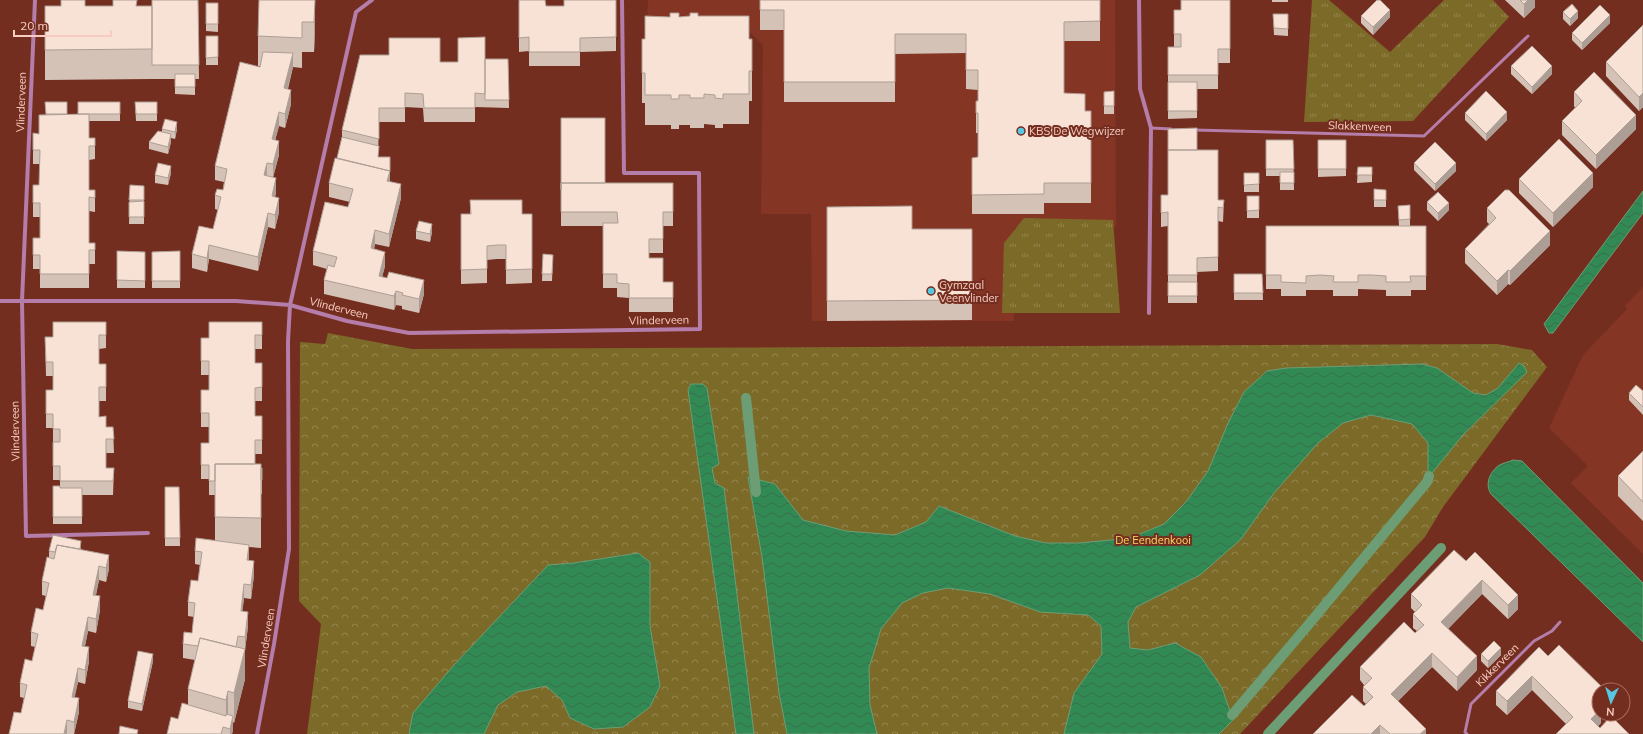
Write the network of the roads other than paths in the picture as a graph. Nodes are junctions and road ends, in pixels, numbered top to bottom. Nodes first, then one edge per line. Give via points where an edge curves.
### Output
1 (35, 0) edge
2 (372, 0) edge
3 (622, 0) edge
4 (1139, 0) edge
5 (1528, 36) dead end
6 (1151, 128) junction
7 (1174, 129) edge
8 (1190, 129) edge
9 (0, 301) edge
10 (22, 301) junction
11 (290, 305) junction
12 (1149, 313) dead end
13 (148, 533) dead end
14 (1560, 622) dead end
15 (1465, 733) edge
16 (257, 734) edge

1 - 10 street, Vlinderveen
2 - 11 street, Vlinderveen via 356,12
3 - 11 street, Vlinderveen via 624,173 699,173 700,329 409,333 347,321
4 - 6 street via 1140,89
5 - 8 lane, Slakkenveen via 1424,136
6 - 7 lane
6 - 12 street
9 - 10 street, Vlinderveen
10 - 11 street, Vlinderveen via 236,301
10 - 13 street, Vlinderveen via 26,536
11 - 16 street, Vlinderveen via 289,549
14 - 15 lane, Kikkerveen via 1552,631 1534,641 1471,704

